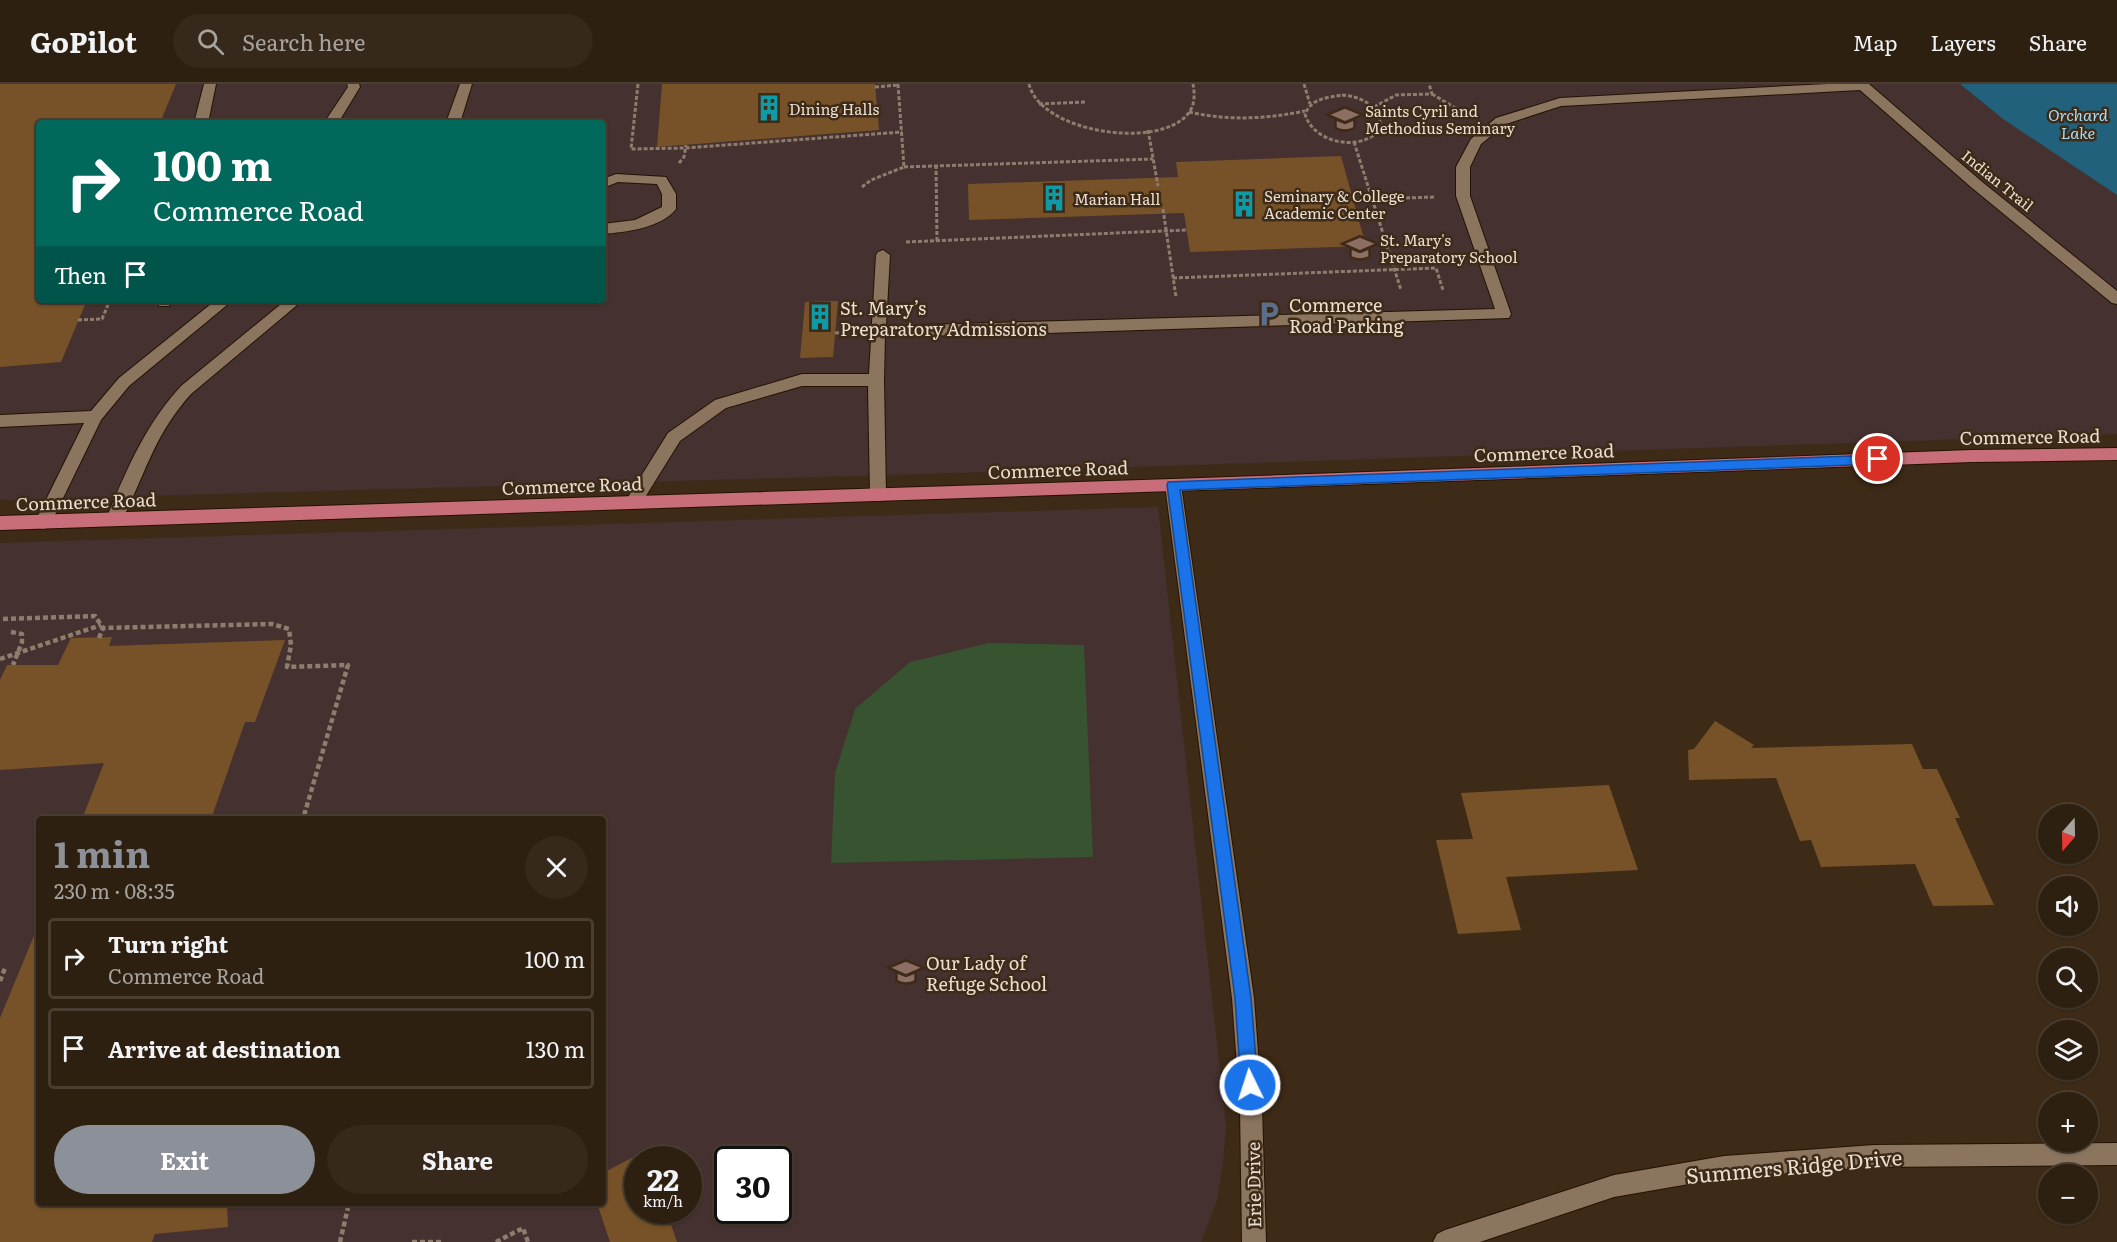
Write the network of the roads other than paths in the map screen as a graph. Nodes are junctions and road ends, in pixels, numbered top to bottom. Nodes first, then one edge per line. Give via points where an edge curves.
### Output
1 (210, 84) edge
2 (353, 84) edge
3 (466, 84) edge
4 (1862, 85) edge
5 (1764, 88) edge
6 (202, 120) edge
7 (333, 120) edge
8 (454, 120) edge
9 (606, 183) edge
10 (606, 229) edge
11 (883, 255) road end
12 (2117, 298) edge
13 (222, 303) edge
14 (292, 303) edge
15 (878, 331) junction
16 (876, 380) junction
17 (95, 417) junction
18 (0, 421) edge
19 (2117, 454) edge
20 (1173, 485) junction
21 (878, 495) junction
22 (633, 502) junction
23 (114, 519) junction
24 (43, 522) junction
25 (0, 523) edge
26 (2117, 1154) edge
27 (1254, 1242) edge
28 (1445, 1242) edge

1 - 6 street
2 - 7 street
3 - 8 street
4 - 5 street
4 - 12 street, Indian Trail
5 - 15 street via 1560,102 1501,121 1476,142 1463,167 1463,196 1504,314
9 - 10 street via 616,178 661,180 669,194 669,208 652,220
11 - 15 street
13 - 17 street via 144,364
14 - 23 street via 170,405 156,423
15 - 16 street
16 - 21 street
16 - 22 street via 801,380 721,404 674,436
17 - 18 street
17 - 24 street
19 - 20 main road, Commerce Road
20 - 21 main road, Commerce Road
20 - 27 street, Erie Drive via 1243,998 1251,1107
21 - 22 main road, Commerce Road
22 - 23 main road, Commerce Road
23 - 24 main road, Commerce Road
24 - 25 main road, Commerce Road
26 - 28 street, Summers Ridge Drive via 1874,1156 1724,1167 1614,1185

